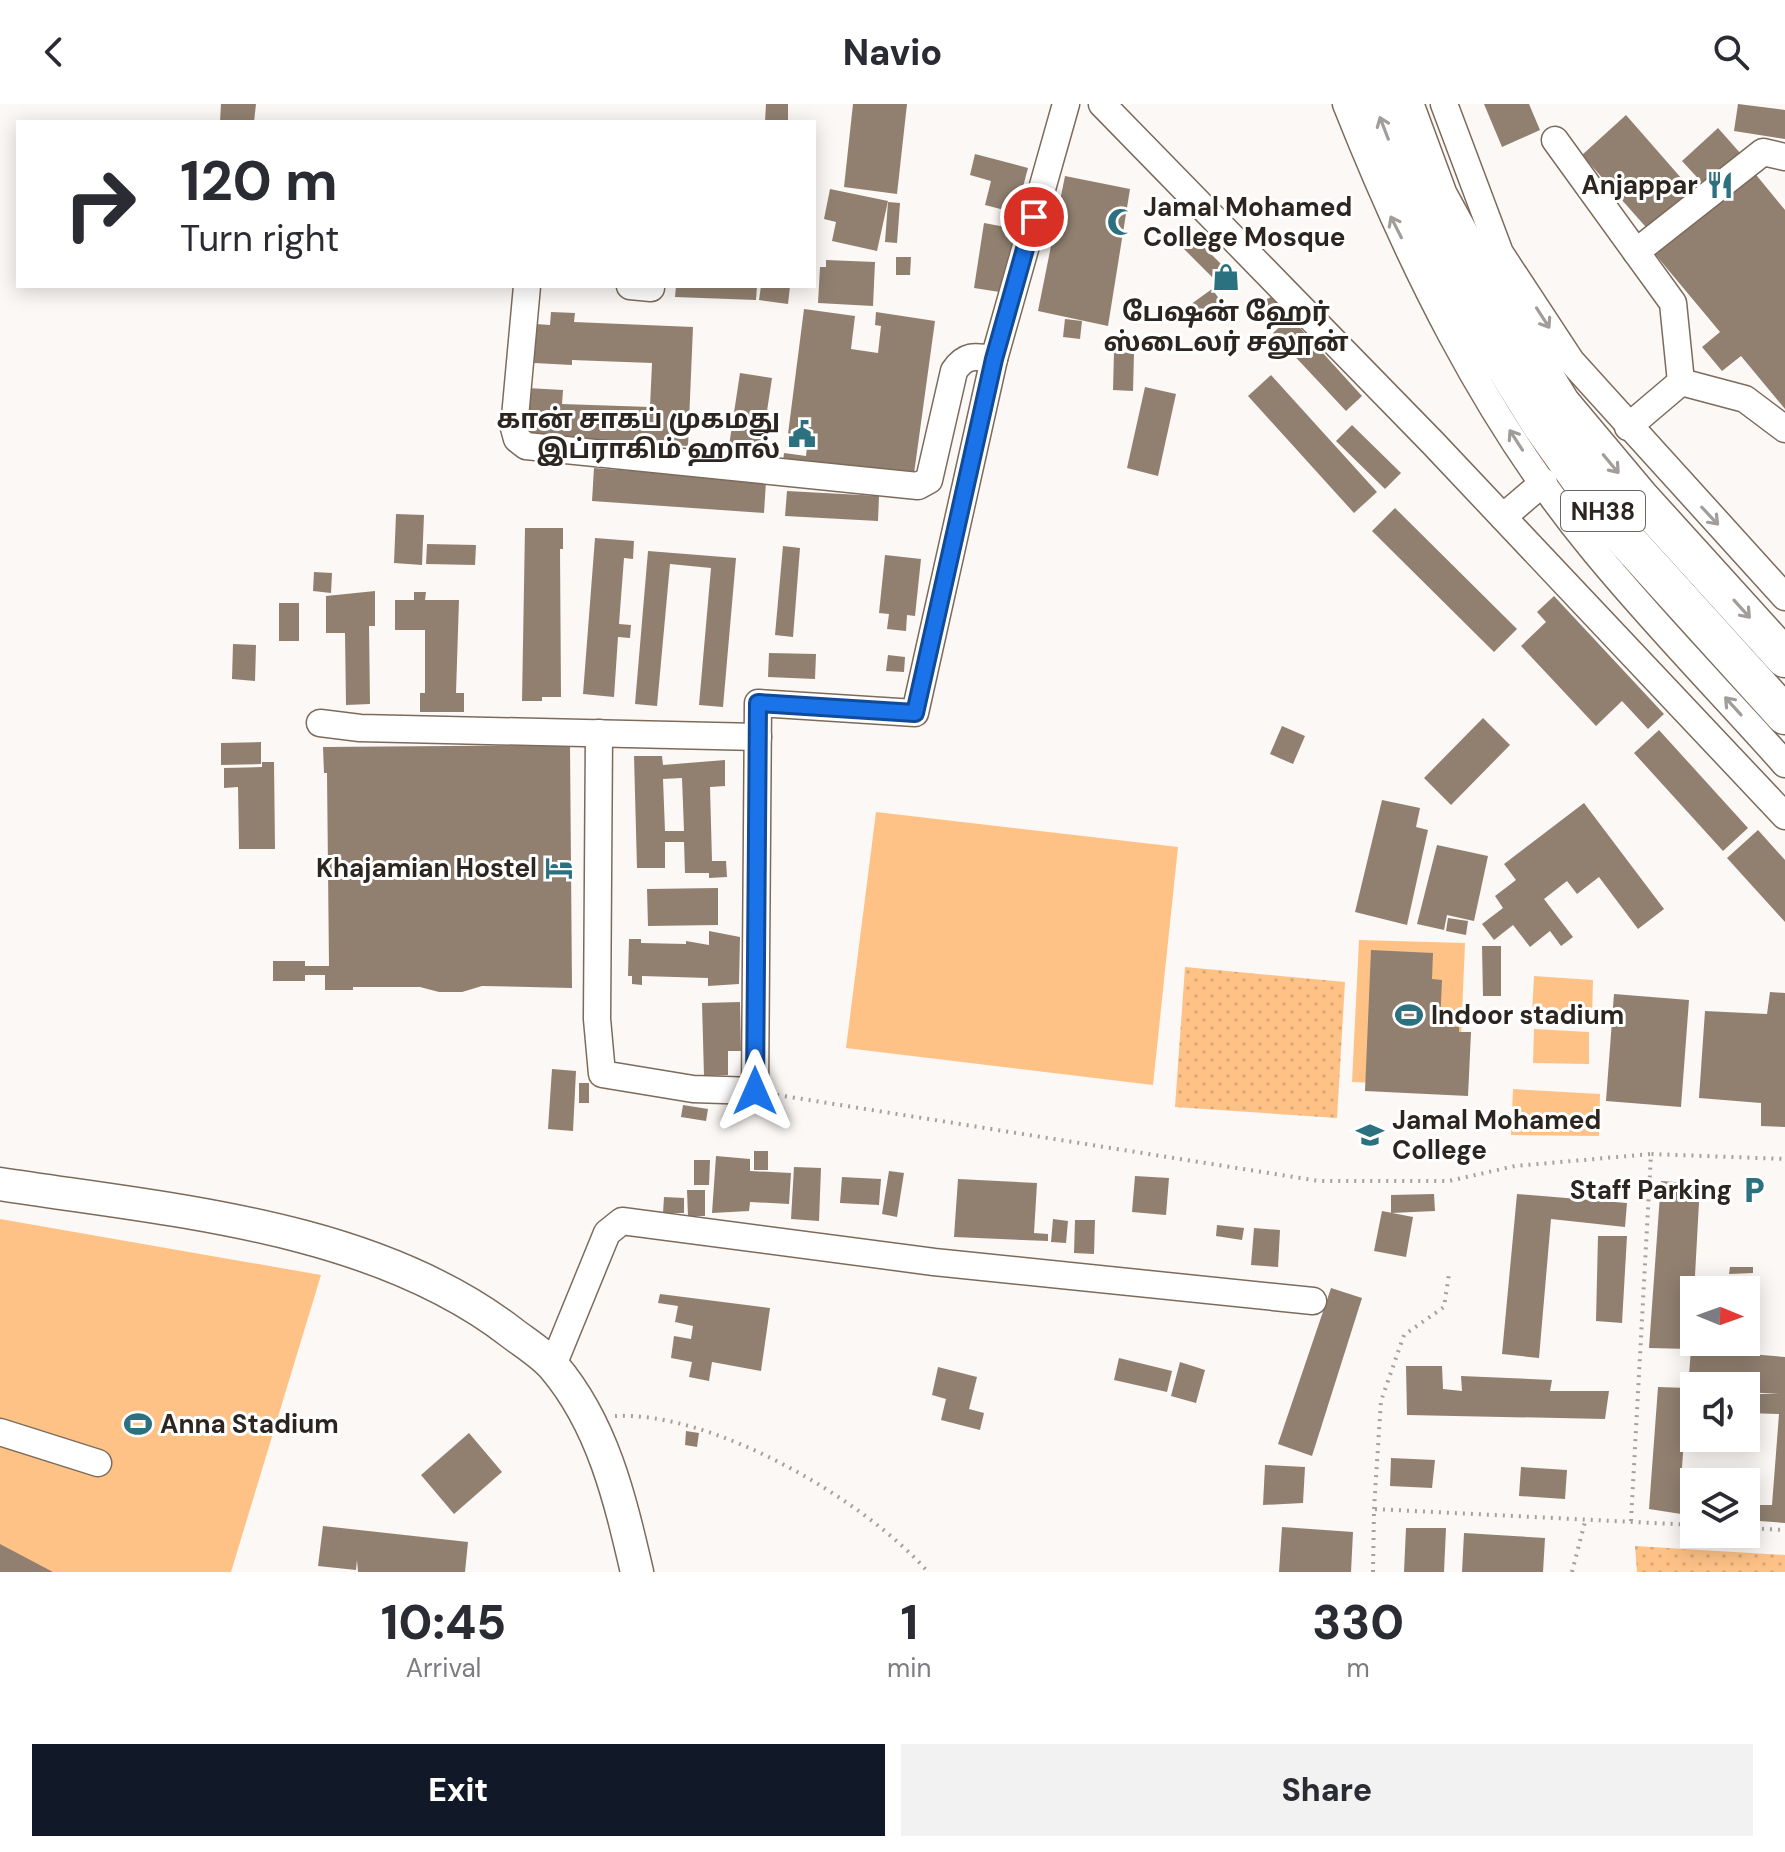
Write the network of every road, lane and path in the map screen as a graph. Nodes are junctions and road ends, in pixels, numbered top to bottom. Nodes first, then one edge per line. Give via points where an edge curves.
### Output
1 (1066, 104) edge
2 (1102, 104) edge
3 (1346, 104) edge
4 (1375, 104) edge
5 (1404, 104) edge
6 (1444, 104) edge
7 (1555, 140) dead end
8 (1785, 157) edge
9 (1426, 200) junction
10 (1636, 252) junction
11 (1466, 277) junction
12 (527, 288) edge
13 (994, 359) junction
14 (1681, 382) junction
15 (1628, 427) junction
16 (1785, 429) edge
17 (1544, 482) junction
18 (1503, 517) junction
19 (1785, 597) edge
20 (1785, 658) edge
21 (1785, 715) edge
22 (320, 723) dead end
23 (599, 733) junction
24 (758, 737) junction
25 (1785, 764) edge
26 (1785, 816) edge
27 (755, 1091) junction
28 (1651, 1154) junction
29 (1785, 1159) edge
30 (0, 1184) edge
31 (1449, 1274) dead end
32 (1313, 1301) dead end
33 (553, 1365) junction
34 (589, 1417) junction
35 (0, 1432) edge
36 (98, 1463) dead end
37 (1374, 1509) junction
38 (1586, 1518) junction
39 (1631, 1521) junction
40 (1680, 1524) edge
41 (1760, 1529) edge
42 (1785, 1530) edge
43 (637, 1572) edge
44 (928, 1572) edge
45 (1373, 1572) edge
46 (1572, 1572) edge

1 - 13 street
2 - 18 street
11 -> 3 street via 1391,216
9 -> 4 highway, NH38
5 - 9 highway, NH38
6 - 11 street
7 - 10 street
8 - 10 street via 1763,152
9 - 11 highway, NH38
10 - 14 street via 1673,303
11 -> 15 street via 1571,361
17 -> 11 street
11 -> 20 highway, NH38 via 1561,404
11 - 21 highway, NH38 via 1541,424 1612,524
12 - 13 street via 514,428 526,446 918,486 929,480 954,371 971,356
13 - 24 street via 915,713 758,703
14 - 15 street
14 - 16 street via 1745,399
15 -> 19 street
17 - 18 street
25 -> 17 street via 1591,547
18 - 26 street
22 - 23 street
23 - 24 street
23 - 27 street via 597,1019 602,1074 693,1089
24 - 27 street
27 - 28 path via 1319,1181 1449,1181 1515,1166
28 - 29 path
28 - 39 path
30 - 33 main road via 205,1216 309,1239 413,1275 482,1310
31 - 37 path via 1444,1307 1404,1335 1381,1401
32 - 33 street via 934,1262 622,1221 607,1233
33 - 34 main road
34 - 43 main road via 618,1489
34 - 44 path via 642,1415 701,1429 760,1453 857,1511 907,1548
35 - 36 street
37 - 38 path
37 - 45 path
38 - 39 path
38 - 46 path
39 - 40 path
41 - 42 path

